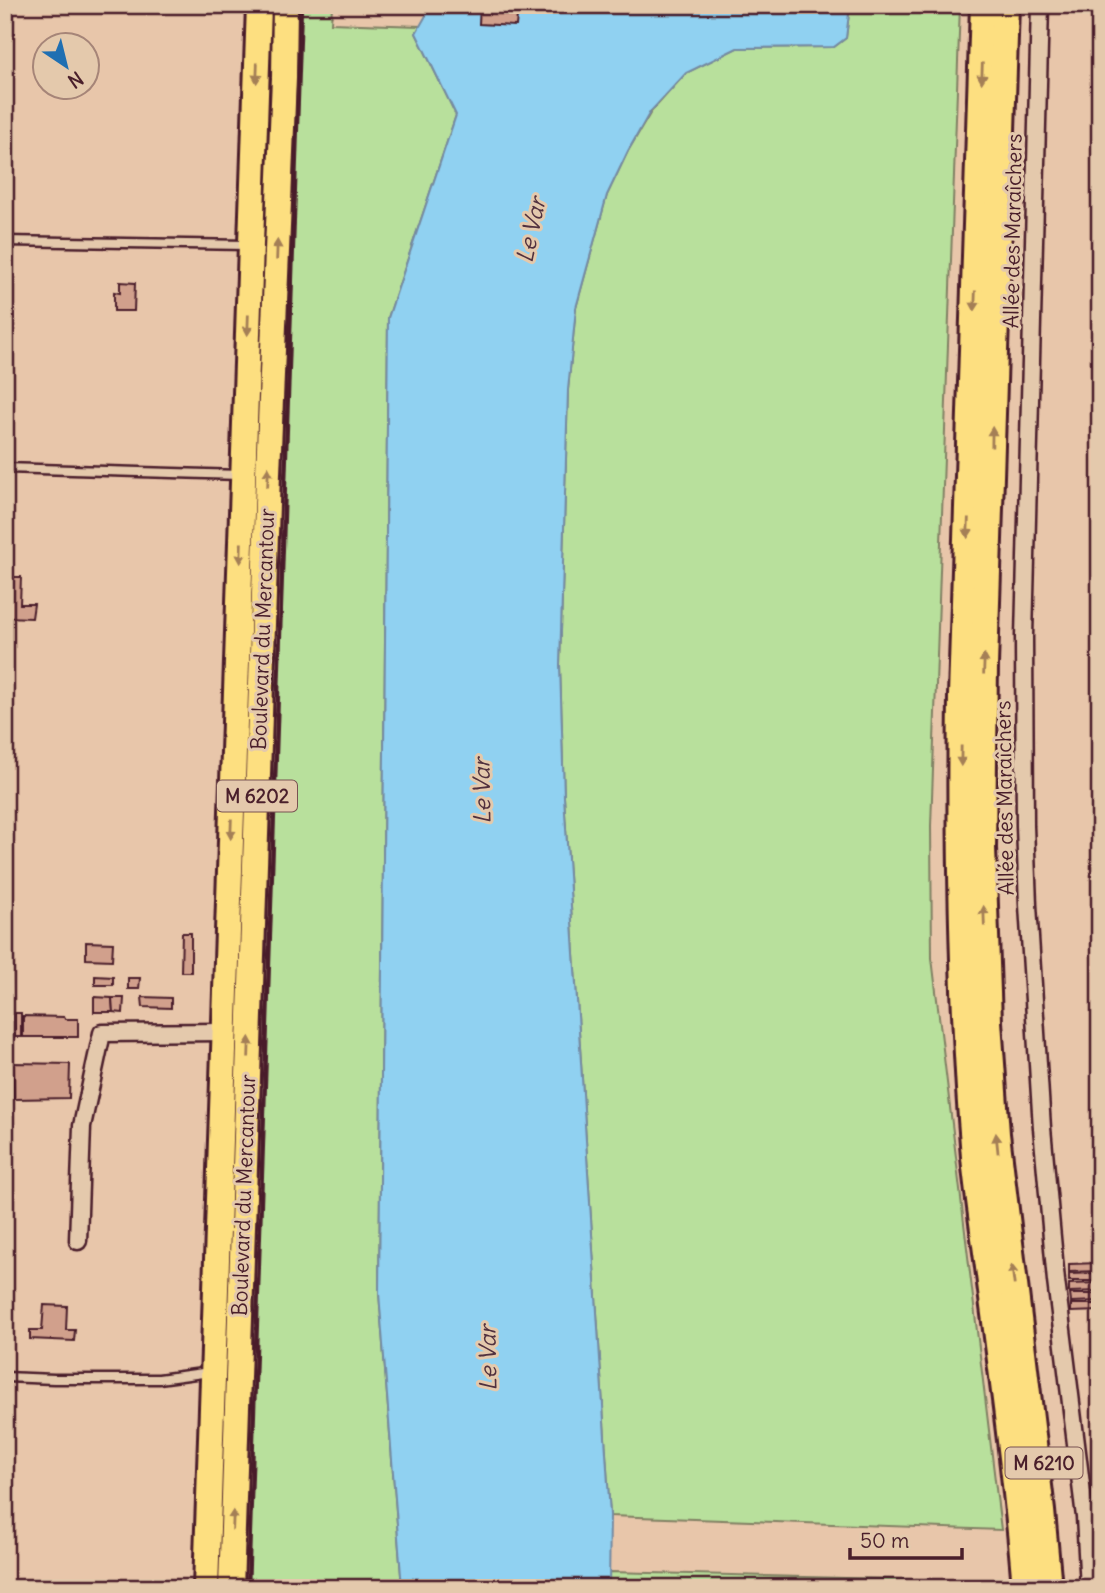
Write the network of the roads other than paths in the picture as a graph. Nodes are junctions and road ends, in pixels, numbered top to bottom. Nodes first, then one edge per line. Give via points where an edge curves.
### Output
1 (259, 5) edge
2 (285, 5) edge
3 (984, 5) edge
4 (1005, 5) edge
5 (1040, 5) edge
6 (5, 241) edge
7 (250, 245) junction
8 (5, 468) edge
9 (243, 475) junction
10 (224, 1032) junction
11 (78, 1241) dead end
12 (1021, 1339) junction
13 (213, 1372) junction
14 (5, 1377) edge
15 (206, 1588) edge
16 (231, 1588) edge
17 (1026, 1588) edge
18 (1048, 1588) edge
19 (1059, 1588) edge
20 (1089, 1588) edge

1 -> 7 main road, Boulevard du Mercantour / M 6202
16 -> 2 main road, Boulevard du Mercantour / M 6202
3 -> 17 highway via 962,696 962,917 975,1159
12 -> 4 highway via 996,1134 982,848
5 - 20 street, Allée des Maraîchers via 1024,637 1027,865 1042,1128
6 - 7 lane
7 -> 9 main road, Boulevard du Mercantour / M 6202
8 - 9 lane
9 -> 10 main road, Boulevard du Mercantour / M 6202
10 - 11 street via 102,1033 82,1126
10 - 13 main road, Boulevard du Mercantour / M 6202
12 - 18 highway
12 - 19 highway, M 6210 via 1053,1512
13 - 14 lane via 159,1379
13 - 15 main road, Boulevard du Mercantour / M 6202

